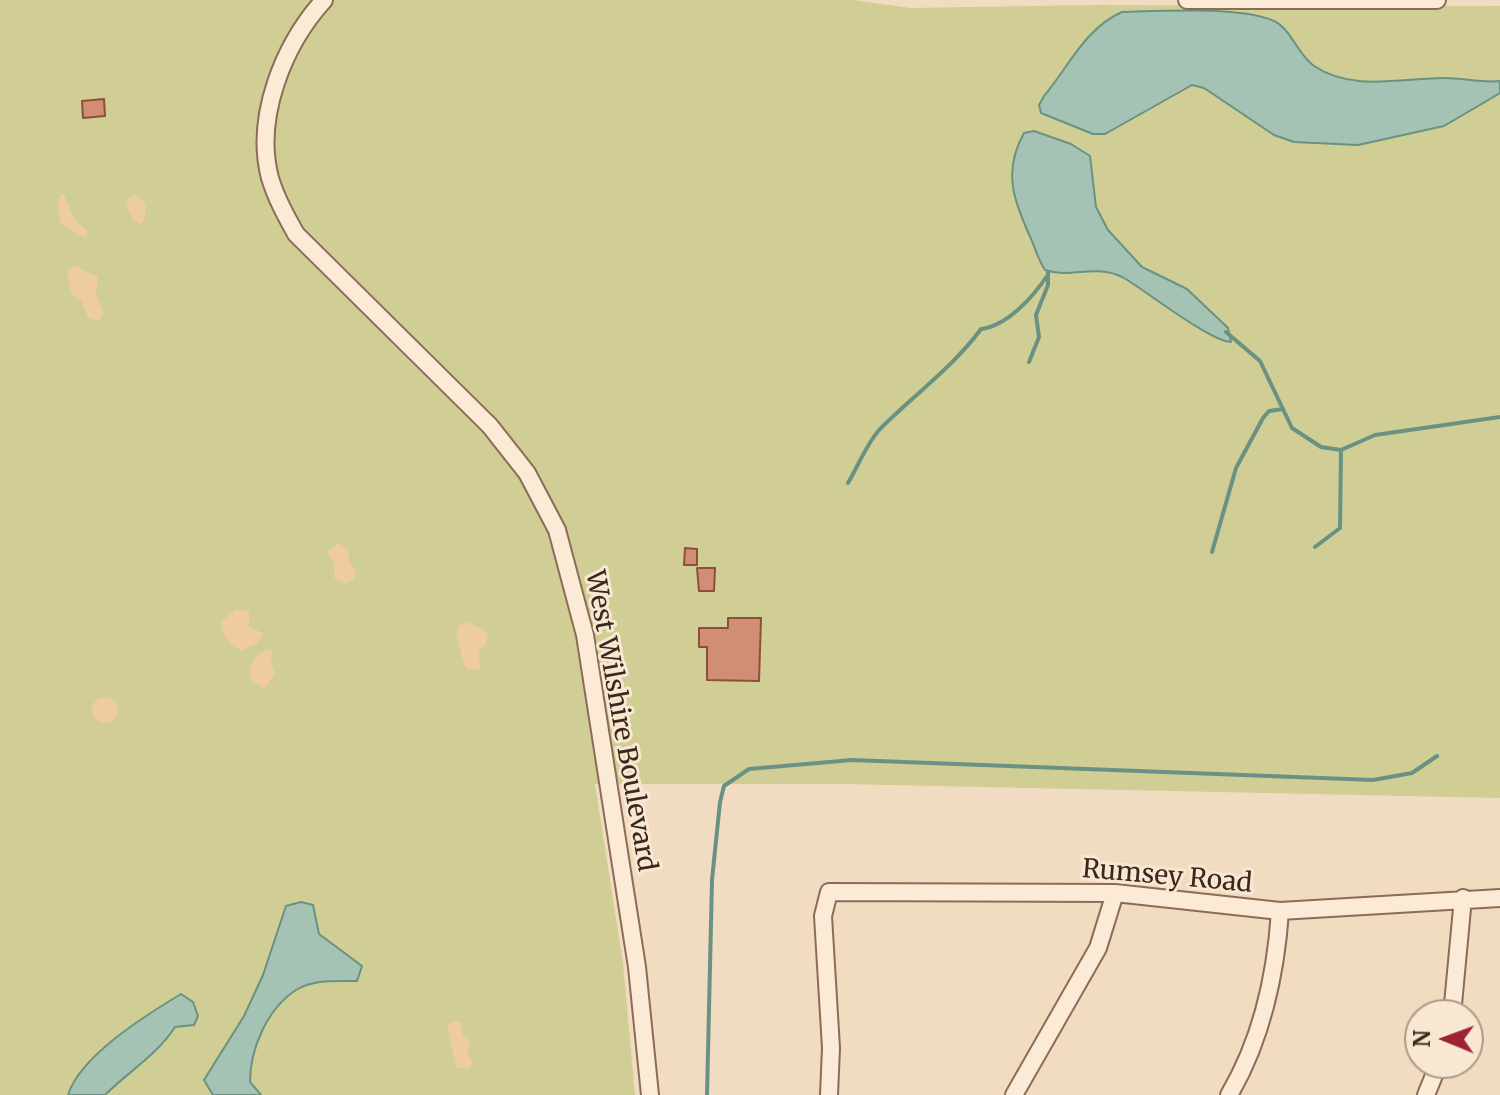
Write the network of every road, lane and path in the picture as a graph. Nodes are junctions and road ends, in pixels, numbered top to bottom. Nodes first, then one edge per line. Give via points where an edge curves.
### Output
1 (324, 0) edge
2 (1187, 0) edge
3 (1437, 0) edge
4 (1115, 893) junction
5 (1463, 898) junction
6 (1500, 898) edge
7 (1280, 911) junction
8 (1454, 999) edge
9 (650, 1095) edge
10 (829, 1095) edge
11 (1014, 1095) edge
12 (1229, 1095) edge

1 - 9 street, West Wilshire Boulevard via 297,31 276,79 268,126 269,175 296,234 490,426 527,473 557,530 578,598 590,666 637,967
2 - 3 street
4 - 7 street, Rumsey Road
4 - 10 street, Rumsey Road via 829,892 823,916
4 - 11 street via 1098,948
5 - 6 street, Rumsey Road
5 - 7 street, Rumsey Road
5 - 8 street
7 - 12 street via 1262,1016

